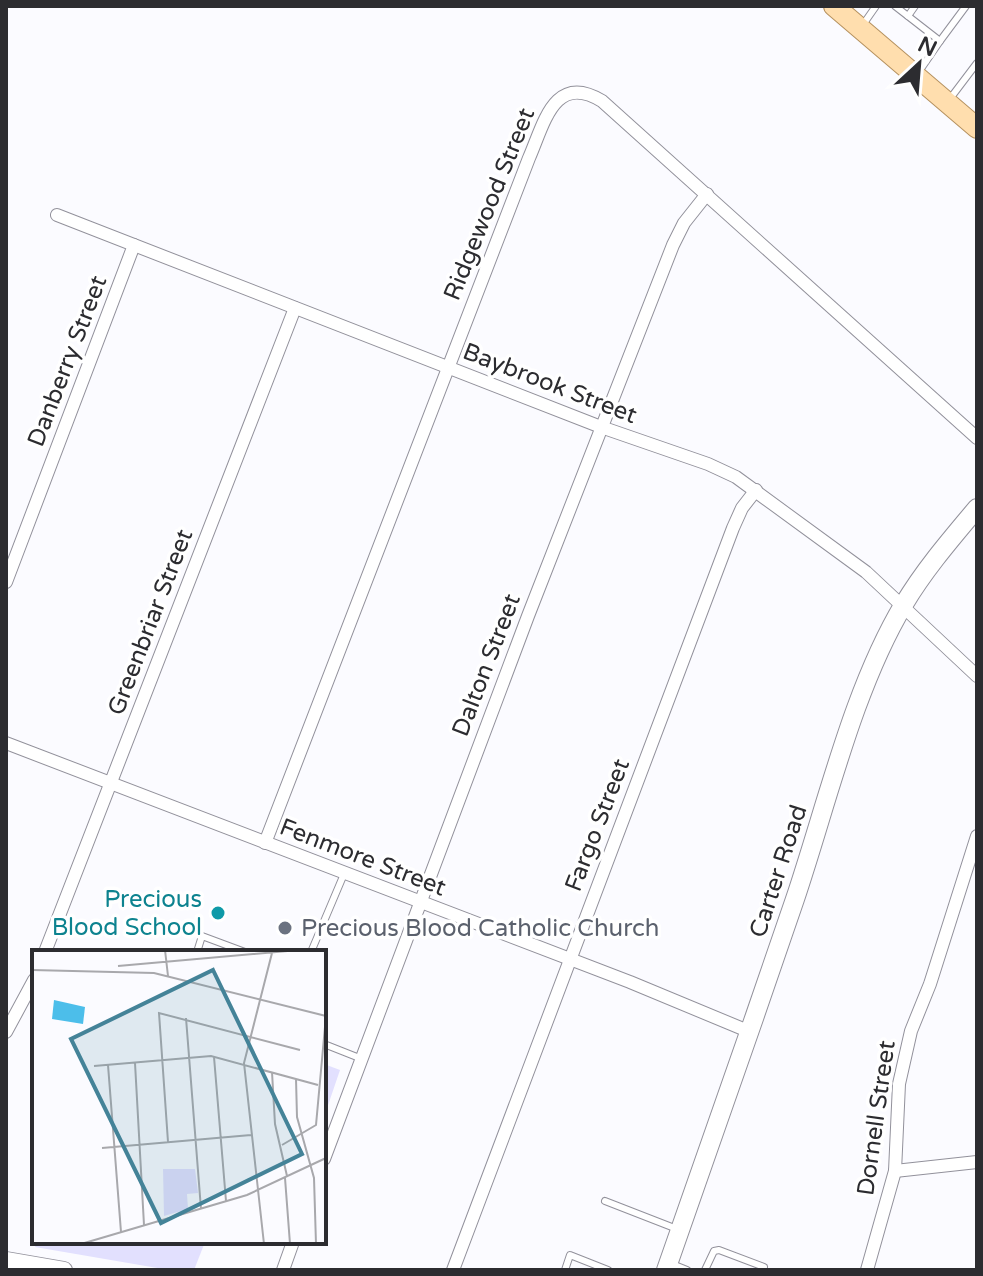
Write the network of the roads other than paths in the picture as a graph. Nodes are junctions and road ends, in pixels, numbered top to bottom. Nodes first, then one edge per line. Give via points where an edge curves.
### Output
1 (834, 6) edge
2 (876, 6) edge
3 (895, 6) edge
4 (915, 6) edge
5 (966, 6) edge
6 (908, 16) junction
7 (860, 28) junction
8 (940, 41) junction
9 (976, 65) edge
10 (917, 75) junction
11 (947, 102) junction
12 (977, 128) edge
13 (707, 194) junction
14 (57, 215) dead end
15 (134, 245) junction
16 (295, 308) junction
17 (447, 366) junction
18 (601, 427) junction
19 (977, 438) edge
20 (756, 490) junction
21 (977, 508) edge
22 (6, 582) edge
23 (903, 607) junction
24 (977, 676) edge
25 (6, 743) edge
26 (112, 785) junction
27 (977, 836) edge
28 (265, 843) junction
29 (344, 874) junction
30 (420, 903) junction
31 (46, 950) edge
32 (198, 950) edge
33 (240, 950) edge
34 (312, 950) edge
35 (569, 960) junction
36 (32, 984) edge
37 (748, 1031) junction
38 (6, 1032) edge
39 (326, 1045) edge
40 (362, 1059) junction
41 (326, 1154) edge
42 (977, 1162) edge
43 (895, 1171) junction
44 (605, 1201) dead end
45 (680, 1230) junction
46 (292, 1244) edge
47 (6, 1260) edge
48 (667, 1266) edge
49 (64, 1270) edge
50 (283, 1270) edge
51 (453, 1270) edge
52 (565, 1270) edge
53 (608, 1270) edge
54 (687, 1270) edge
55 (705, 1270) edge
56 (763, 1270) edge
57 (867, 1270) edge

1 - 7 main road
2 - 7 lane
3 - 6 lane
4 - 6 lane
5 - 8 lane
6 - 8 lane
7 - 10 main road
8 - 10 lane
9 - 11 lane
10 - 11 main road
11 - 12 main road
13 - 17 street, Ridgewood Street via 602,101 579,91 560,97 529,158
13 - 18 street, Dalton Street via 673,245
13 - 19 street, Ridgewood Street
14 - 15 street, Baybrook Street
15 - 16 street, Baybrook Street
15 - 22 street, Danberry Street
16 - 17 street, Baybrook Street
16 - 26 street, Greenbriar Street
17 - 18 street, Baybrook Street
17 - 28 street, Ridgewood Street
18 - 20 street, Baybrook Street via 708,464
18 - 30 street, Dalton Street
20 - 23 street, Baybrook Street via 866,572
20 - 35 street, Fargo Street via 733,528
21 - 23 main road, Carter Road via 927,568
23 - 24 street, Baybrook Street
23 - 37 main road, Carter Road via 847,737
25 - 26 street, Fenmore Street
26 - 28 street, Fenmore Street
26 - 31 street, Greenbriar Street
27 - 43 street, Dornell Street via 902,1067
28 - 29 street, Fenmore Street
29 - 30 street, Fenmore Street
29 - 34 lane
30 - 35 street, Fenmore Street
30 - 40 street, Dalton Street
32 - 33 lane via 202,936
35 - 37 street, Fenmore Street
35 - 51 street, Fargo Street
36 - 38 street
37 - 45 main road, Carter Road
39 - 40 lane
40 - 41 street, Dalton Street
42 - 43 street
43 - 57 street, Dornell Street
44 - 45 lane
45 - 48 main road, Carter Road
46 - 50 street
47 - 49 street
48 - 54 lane
52 - 53 lane via 570,1255
55 - 56 lane via 719,1250

